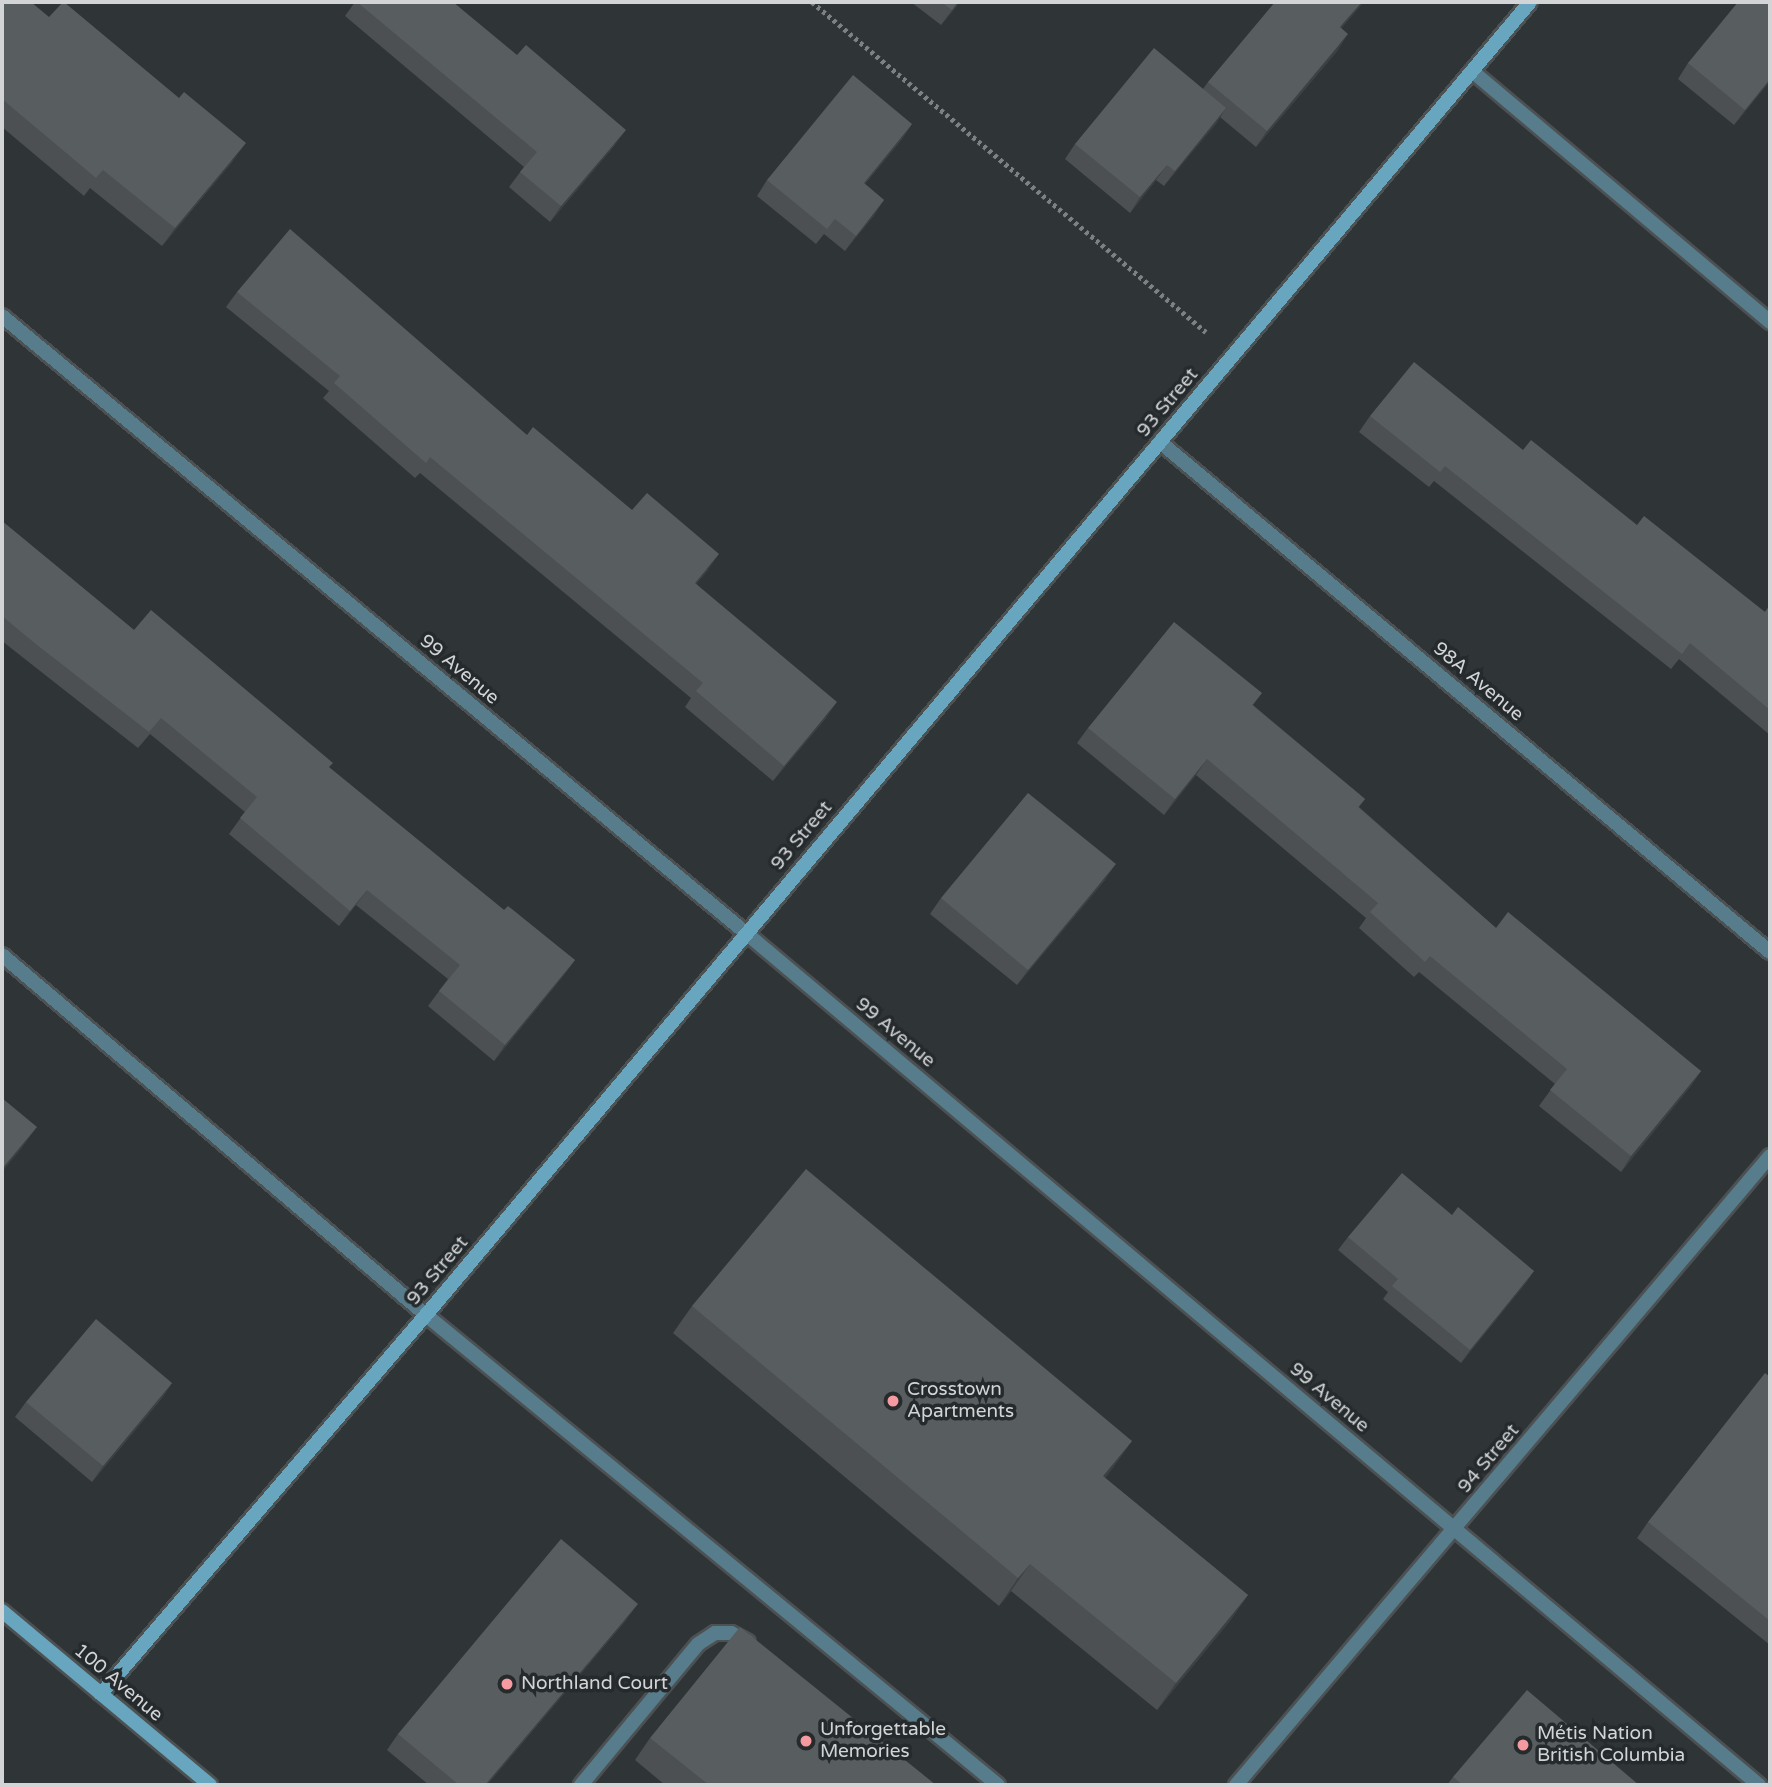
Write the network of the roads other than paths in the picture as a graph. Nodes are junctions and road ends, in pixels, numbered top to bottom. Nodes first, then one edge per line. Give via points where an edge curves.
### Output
1 (1530, 2) edge
2 (1472, 71) junction
3 (2, 316) edge
4 (1770, 322) edge
5 (1160, 442) junction
6 (746, 933) junction
7 (1770, 953) edge
8 (2, 955) edge
9 (1770, 1156) edge
10 (426, 1315) junction
11 (1455, 1529) junction
12 (2, 1611) edge
13 (766, 1656) edge
14 (101, 1694) junction
15 (209, 1785) edge
16 (581, 1785) edge
17 (998, 1785) edge
18 (1237, 1785) edge
19 (1759, 1785) edge

1 - 2 street, 93 Street
2 - 4 street
2 - 5 street, 93 Street
3 - 6 street, 99 Avenue
5 - 6 street, 93 Street
5 - 7 street, 98A Avenue
6 - 10 street, 93 Street
6 - 11 street, 99 Avenue
8 - 10 street
9 - 11 street, 94 Street
10 - 14 street, 93 Street
10 - 17 street
11 - 18 street, 94 Street
11 - 19 street, 99 Avenue
12 - 14 street, 100 Avenue
13 - 16 street via 731,1633 715,1633 698,1644
14 - 15 street, 100 Avenue

